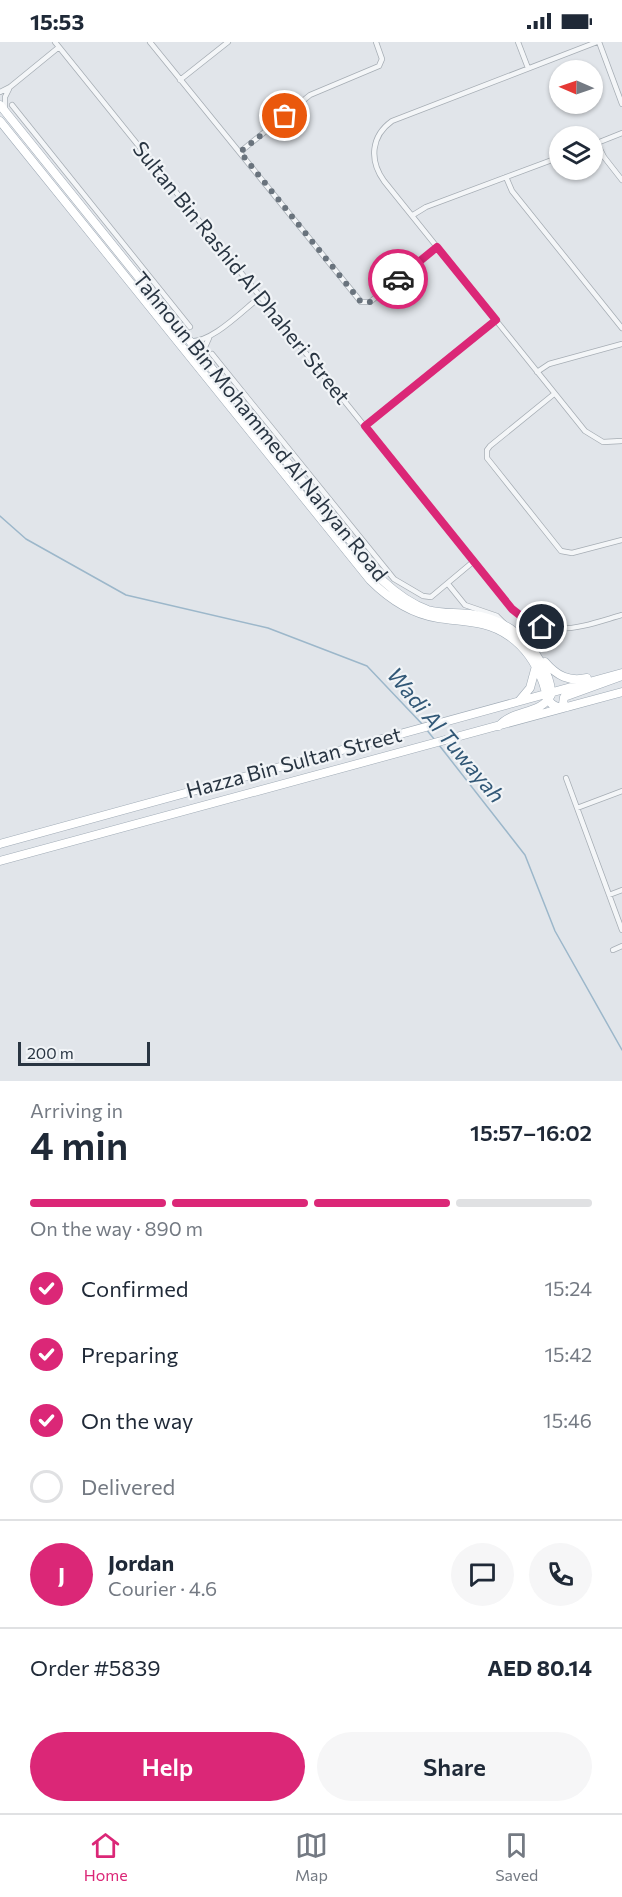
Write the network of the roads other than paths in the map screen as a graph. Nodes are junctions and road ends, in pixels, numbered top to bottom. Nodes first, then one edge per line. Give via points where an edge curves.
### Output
1 (55, 42) edge
2 (150, 42) edge
3 (228, 42) edge
4 (376, 42) edge
5 (518, 42) edge
6 (598, 42) edge
7 (59, 47) junction
8 (528, 68) junction
9 (180, 80) junction
10 (10, 87) junction
11 (0, 92) edge
12 (622, 104) edge
13 (12, 105) dead end
14 (3, 108) edge
15 (0, 121) edge
16 (622, 134) edge
17 (603, 141) edge
18 (240, 152) junction
19 (603, 156) edge
20 (549, 161) edge
21 (506, 177) junction
22 (622, 180) edge
23 (94, 208) junction
24 (70, 209) junction
25 (83, 210) junction
26 (413, 215) junction
27 (90, 218) junction
28 (437, 247) junction
29 (115, 248) junction
30 (260, 297) junction
31 (496, 320) junction
32 (190, 327) dead end
33 (622, 328) edge
34 (212, 335) junction
35 (189, 341) junction
36 (622, 344) edge
37 (212, 354) dead end
38 (206, 361) junction
39 (537, 372) junction
40 (554, 394) junction
41 (365, 426) junction
42 (622, 441) edge
43 (315, 482) junction
44 (305, 484) junction
45 (322, 491) junction
46 (316, 499) junction
47 (310, 506) junction
48 (622, 540) edge
49 (351, 542) junction
50 (474, 561) junction
51 (448, 584) junction
52 (622, 615) edge
53 (505, 626) junction
54 (526, 641) junction
55 (536, 666) junction
56 (622, 673) edge
57 (622, 692) edge
58 (549, 695) junction
59 (519, 701) junction
60 (564, 708) junction
61 (499, 726) junction
62 (566, 778) dead end
63 (622, 791) edge
64 (577, 808) junction
65 (0, 844) edge
66 (0, 861) edge
67 (622, 890) edge
68 (609, 895) junction
69 (622, 930) edge
70 (622, 946) edge
71 (613, 950) dead end

1 - 7 street, Sultan Bin Rashid Al Dhaheri Street
2 - 9 street
3 - 9 street
4 - 18 street via 382,59 379,66 310,95
5 - 8 street
6 - 8 street
6 - 12 street
7 - 10 street
7 - 30 street, Sultan Bin Rashid Al Dhaheri Street
8 - 26 street via 404,115 384,127 374,145 376,167
9 - 18 street
10 - 11 street
10 - 14 street
13 - 23 street
14 - 25 main road, Tahnoun Bin Mohammed Al Nahyan Road
15 - 24 main road, Tahnoun Bin Mohammed Al Nahyan Road
16 - 17 street
18 - 28 street via 361,302 370,302
19 - 22 street
20 - 21 street
21 - 26 street
21 - 33 street via 512,191
23 - 25 street
23 - 27 street
23 - 32 street
24 - 29 main road via 108,248
24 - 47 main road, Tahnoun Bin Mohammed Al Nahyan Road
25 - 27 main road, Tahnoun Bin Mohammed Al Nahyan Road
26 - 28 street
27 - 29 main road, Tahnoun Bin Mohammed Al Nahyan Road
28 - 31 street
29 - 35 main road, Tahnoun Bin Mohammed Al Nahyan Road
30 - 34 street
30 - 41 street, Sultan Bin Rashid Al Dhaheri Street
31 - 39 street
31 - 41 street
34 - 35 street via 201,341
34 - 38 street via 205,347
35 - 38 main road, Tahnoun Bin Mohammed Al Nahyan Road
36 - 39 street via 549,364
37 - 43 street
38 - 44 main road, Tahnoun Bin Mohammed Al Nahyan Road
39 - 40 street
40 - 42 street via 590,436 603,442
40 - 48 street via 490,446 487,458 561,551 572,553
41 - 50 street, Sultan Bin Rashid Al Dhaheri Street
43 - 44 street
43 - 45 street
44 - 46 main road, Tahnoun Bin Mohammed Al Nahyan Road
45 - 46 street
45 - 51 street via 397,581 427,597
46 - 49 main road, Tahnoun Bin Mohammed Al Nahyan Road
47 - 49 main road via 343,543
47 - 55 main road, Tahnoun Bin Mohammed Al Nahyan Road via 370,580 395,601 430,617 497,628 519,644
49 - 53 main road, Tahnoun Bin Mohammed Al Nahyan Road via 387,584 413,603 438,612 485,617
50 - 51 street
50 - 52 street, Sultan Bin Rashid Al Dhaheri Street via 512,609 542,627 571,629
51 - 53 street via 465,605 497,616
53 - 54 main road, Tahnoun Bin Mohammed Al Nahyan Road
54 - 56 main road via 554,672 565,678
54 - 58 main road, Tahnoun Bin Mohammed Al Nahyan Road via 545,669
55 - 58 main road, Tahnoun Bin Mohammed Al Nahyan Road
55 - 59 main road via 528,693
56 - 58 main road, Hazza Bin Sultan Street
56 - 60 main road via 564,697
57 - 60 main road, Hazza Bin Sultan Street
58 - 59 main road, Hazza Bin Sultan Street
58 - 60 main road via 553,705
58 - 61 main road via 540,706 510,717
59 - 65 main road, Hazza Bin Sultan Street
60 - 61 main road, Hazza Bin Sultan Street
61 - 66 main road, Hazza Bin Sultan Street
62 - 64 street
63 - 64 street
64 - 68 street
67 - 68 street
68 - 69 street
70 - 71 street

